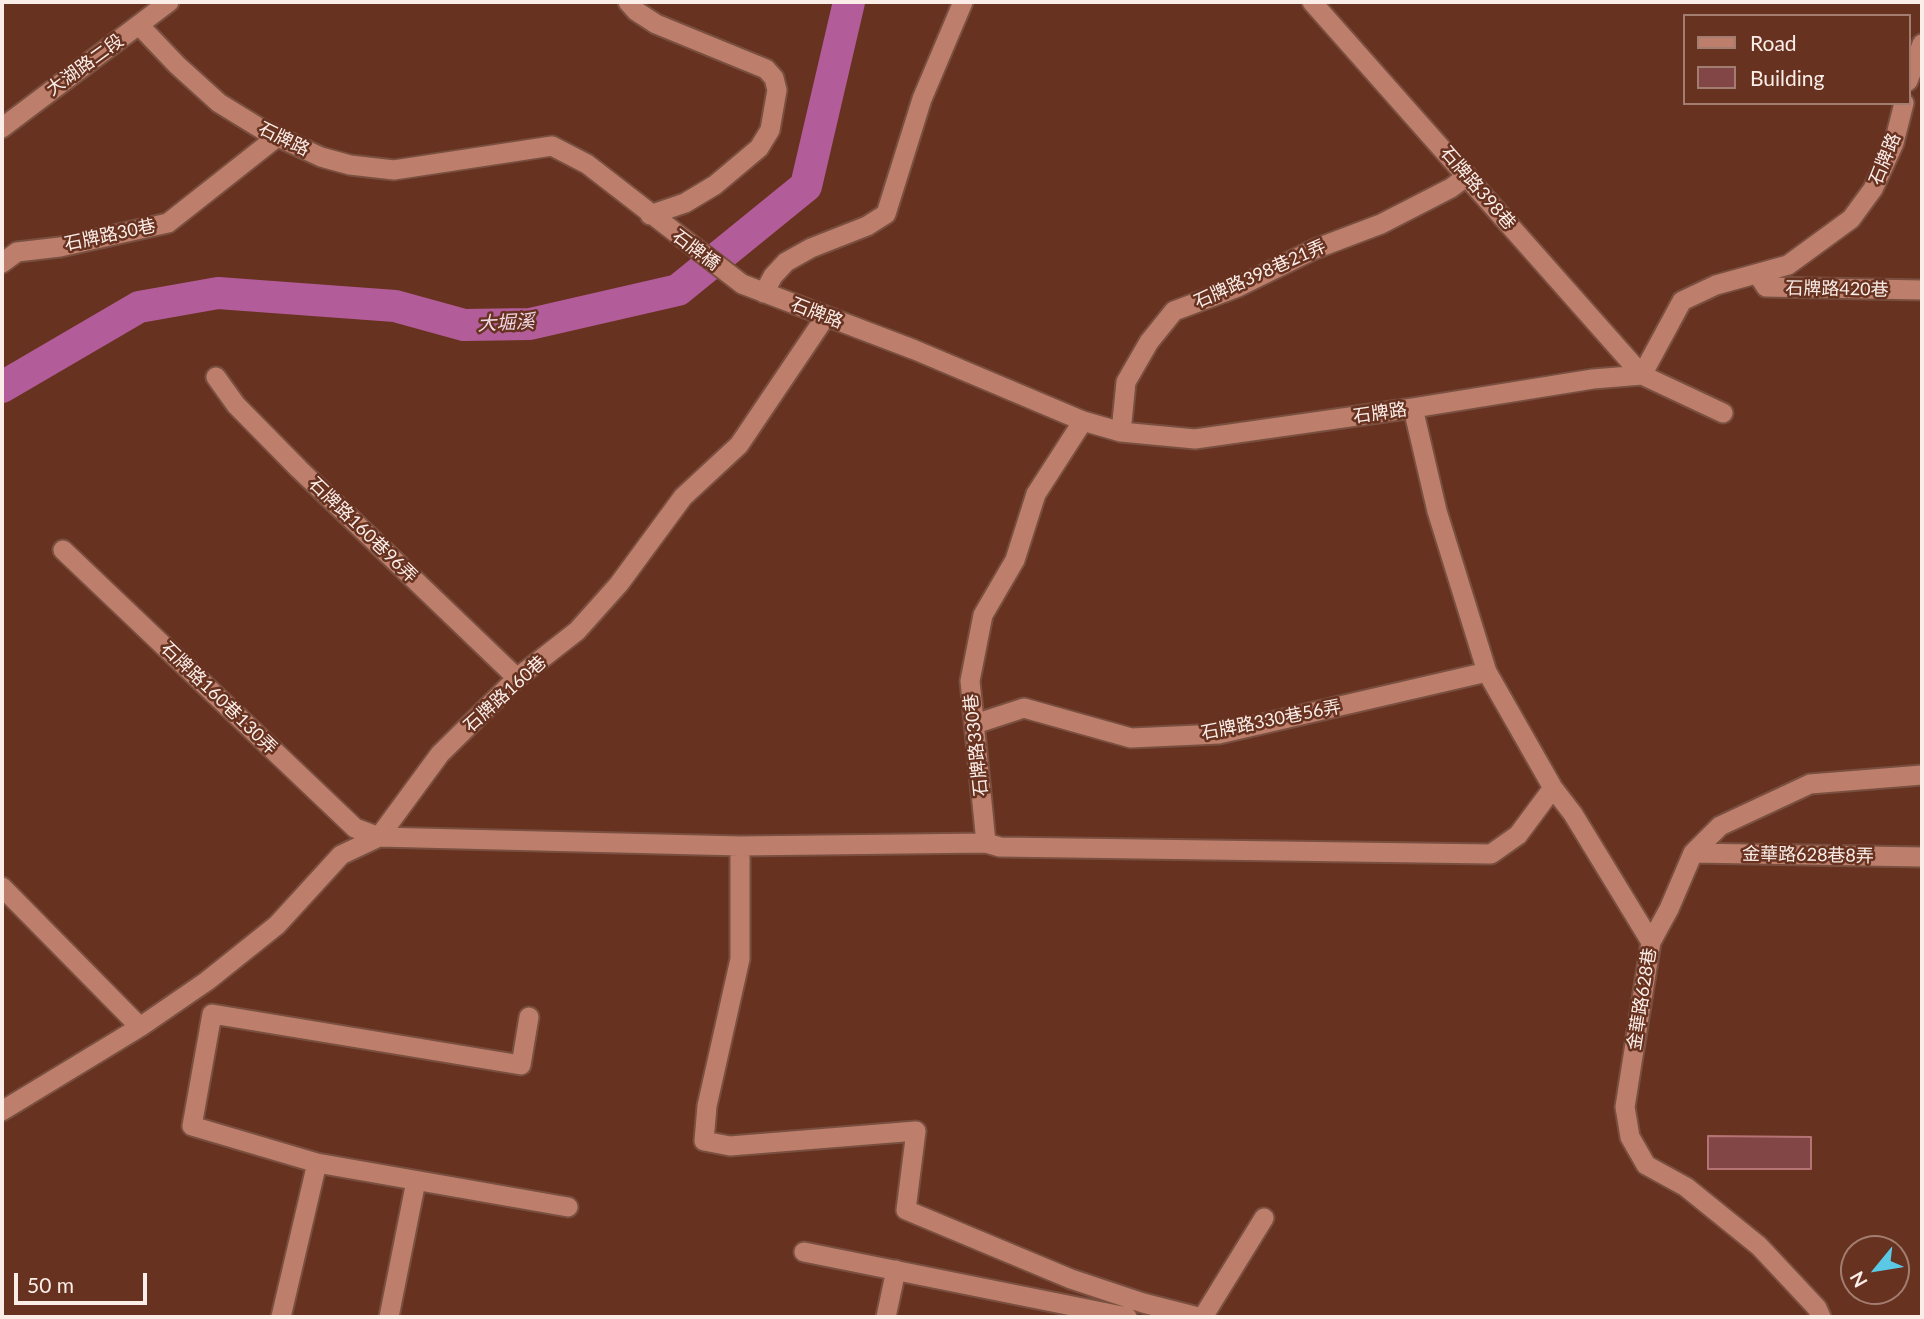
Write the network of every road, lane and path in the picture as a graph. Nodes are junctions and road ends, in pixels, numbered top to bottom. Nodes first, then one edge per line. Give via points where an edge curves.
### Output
1 (169, 2) edge
2 (628, 2) edge
3 (964, 2) edge
4 (1312, 2) edge
5 (139, 26) junction
6 (1922, 44) edge
7 (1910, 77) edge
8 (1903, 105) edge
9 (2, 128) edge
10 (277, 137) junction
11 (1468, 176) junction
12 (650, 215) junction
13 (2, 263) edge
14 (1758, 275) junction
15 (742, 284) joint
16 (1922, 290) edge
17 (764, 293) junction
18 (826, 316) junction
19 (1642, 375) junction
20 (216, 377) dead end
21 (1413, 408) junction
22 (1723, 413) dead end
23 (1083, 421) junction
24 (1121, 432) junction
25 (63, 550) dead end
26 (1487, 673) junction
27 (517, 678) junction
28 (975, 724) junction
29 (1922, 775) edge
30 (1553, 788) junction
31 (379, 837) junction
32 (986, 844) junction
33 (740, 846) junction
34 (1693, 853) junction
35 (1922, 857) edge
36 (2, 887) edge
37 (1651, 942) junction
38 (529, 1017) dead end
39 (140, 1027) junction
40 (2, 1111) edge
41 (317, 1163) junction
42 (416, 1181) junction
43 (568, 1207) dead end
44 (1264, 1218) dead end
45 (804, 1252) dead end
46 (896, 1270) junction
47 (281, 1317) edge
48 (389, 1317) edge
49 (886, 1317) edge
50 (1127, 1317) edge
51 (1200, 1317) edge
52 (1821, 1317) edge

1 - 5 street, 大湖路二段
2 - 12 street via 656,24 766,69 775,78 777,90 770,130 759,148 715,185 685,203
3 - 17 street via 922,99 886,214 786,262
4 - 11 street, 石牌路398巷
5 - 9 street, 大湖路二段
5 - 10 street, 石牌路 via 219,103
6 - 7 street
8 - 14 street, 石牌路 via 1894,143 1873,189 1851,219 1787,265
10 - 12 street, 石牌路 via 321,157 394,170 552,146 586,164
10 - 13 street, 石牌路30巷 via 167,223 17,252
11 - 19 street, 石牌路398巷
11 - 24 street, 石牌路398巷21弄 via 1381,224 1174,311 1126,382
12 - 15 street, 石牌橋
14 - 16 street, 石牌路420巷 via 1766,287
14 - 19 street, 石牌路 via 1716,285 1682,301
15 - 17 street, 石牌路
17 - 18 street, 石牌路
18 - 23 street, 石牌路
18 - 27 street, 石牌路160巷 via 739,444 683,497 619,584 577,631
19 - 21 street, 石牌路
19 - 22 street
20 - 27 street, 石牌路160巷96弄 via 236,405 299,469
21 - 24 street, 石牌路 via 1195,439
21 - 26 street via 1437,511
23 - 24 street, 石牌路
23 - 28 street, 石牌路330巷 via 1036,495 1015,560 983,615 970,681
25 - 31 street, 石牌路160巷130弄 via 355,828
26 - 28 street, 石牌路330巷56弄 via 1219,734 1131,738 1024,708
26 - 30 street
27 - 31 street, 石牌路160巷 via 440,754
28 - 32 street, 石牌路330巷
29 - 34 street, 金華路628巷 via 1810,784 1720,826
30 - 32 street via 1518,835 1491,854
30 - 37 street
31 - 33 street
31 - 39 street, 石牌路160巷 via 341,855 277,925
32 - 33 street
33 - 51 street via 740,959 707,1106 704,1141 730,1146 916,1131 906,1210 1071,1279
34 - 35 street, 金華路628巷8弄
34 - 37 street, 金華路628巷
36 - 39 street
37 - 52 street, 金華路628巷 via 1625,1107 1630,1137 1647,1165 1686,1187 1759,1246
38 - 41 street via 521,1065 212,1014 192,1126
39 - 40 street, 石牌路160巷
41 - 42 street
41 - 47 street
42 - 43 street
42 - 48 street
44 - 51 street
45 - 46 street
46 - 49 street
46 - 50 street

